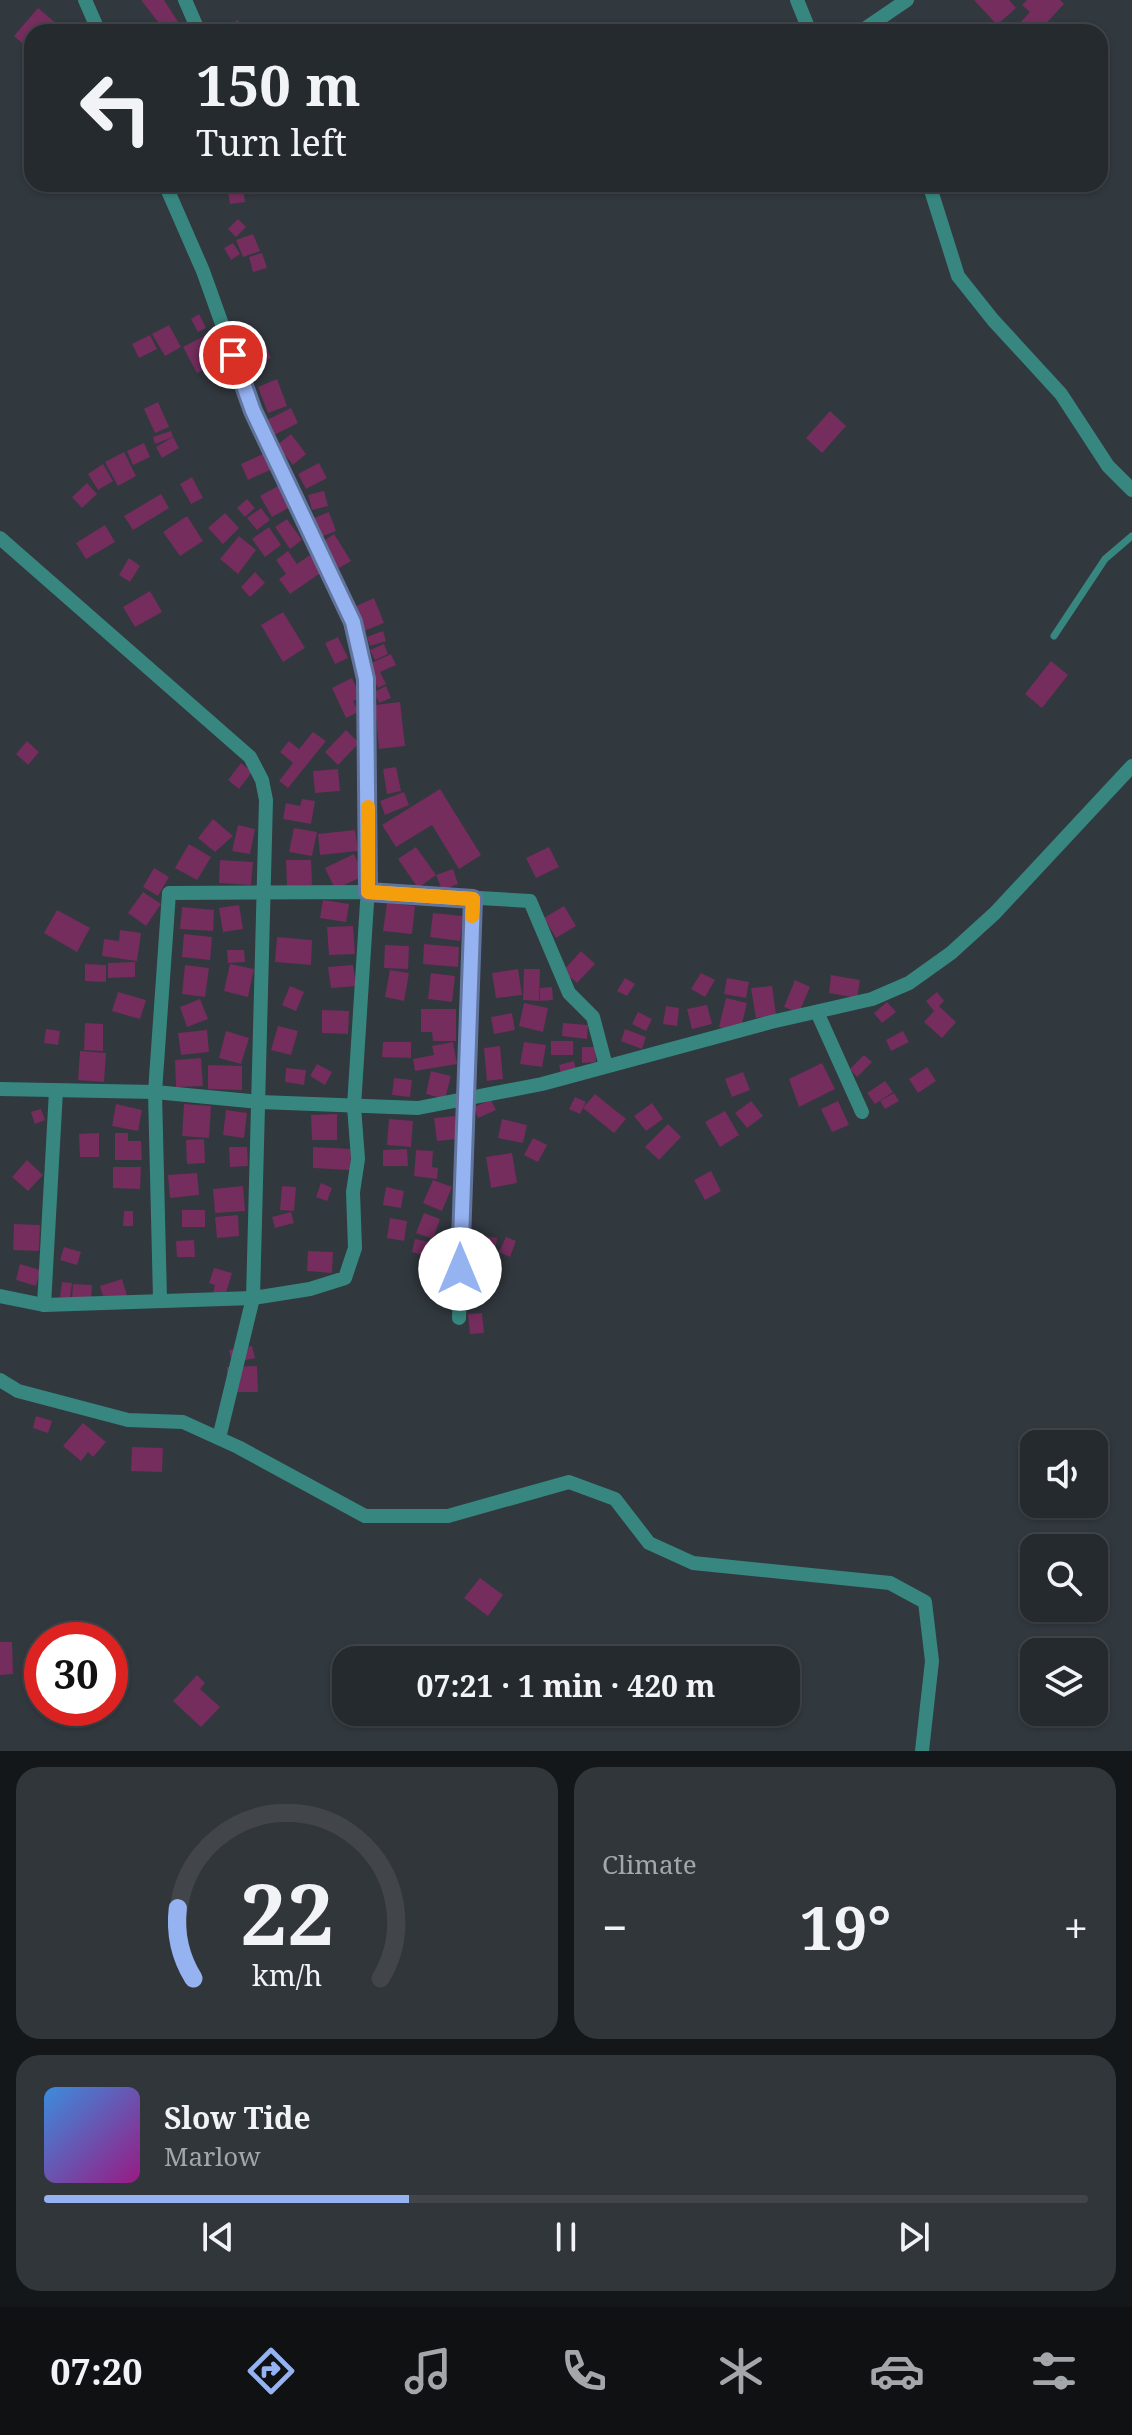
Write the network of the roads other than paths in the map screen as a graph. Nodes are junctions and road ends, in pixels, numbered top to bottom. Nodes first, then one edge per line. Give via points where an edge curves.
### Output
1 (85, 0) edge
2 (185, 0) edge
3 (797, 0) edge
4 (907, 0) edge
5 (96, 24) edge
6 (196, 24) edge
7 (807, 24) edge
8 (872, 24) edge
9 (168, 192) edge
10 (931, 192) edge
11 (1132, 490) edge
12 (1132, 536) edge
13 (0, 538) edge
14 (1054, 636) dead end
15 (1132, 766) edge
16 (265, 891) junction
17 (368, 892) junction
18 (473, 899) junction
19 (817, 1012) junction
20 (606, 1066) junction
21 (0, 1089) edge
22 (56, 1091) junction
23 (155, 1092) junction
24 (466, 1101) junction
25 (260, 1102) junction
26 (354, 1106) junction
27 (862, 1112) dead end
28 (0, 1296) edge
29 (253, 1298) junction
30 (160, 1299) junction
31 (44, 1305) junction
32 (459, 1318) dead end
33 (0, 1380) edge
34 (219, 1438) junction
35 (922, 1751) edge

1 - 5 street
2 - 6 street
3 - 7 street
4 - 8 street
9 - 17 street via 253,411 353,622 366,679
10 - 11 street via 958,276 1061,394 1108,466
12 - 14 lane via 1105,559
13 - 16 street via 250,757 266,800
15 - 19 street via 951,953 909,983
16 - 17 street
16 - 23 street via 169,893
16 - 25 street
17 - 18 street
17 - 26 street
18 - 20 street via 530,901 569,993 593,1017
18 - 24 street
19 - 20 street
19 - 27 street
20 - 24 street
21 - 22 street
22 - 23 street
22 - 31 street
23 - 25 street
23 - 30 street
24 - 26 street via 418,1108
24 - 32 street
25 - 26 street
25 - 29 street
26 - 29 street via 355,1248 345,1278
28 - 31 street
29 - 30 street
29 - 34 street
30 - 31 street
33 - 34 street via 18,1391 128,1420 183,1422
34 - 35 street via 365,1516 448,1516 569,1482 615,1499 649,1543 693,1563 890,1583 925,1602 932,1661

